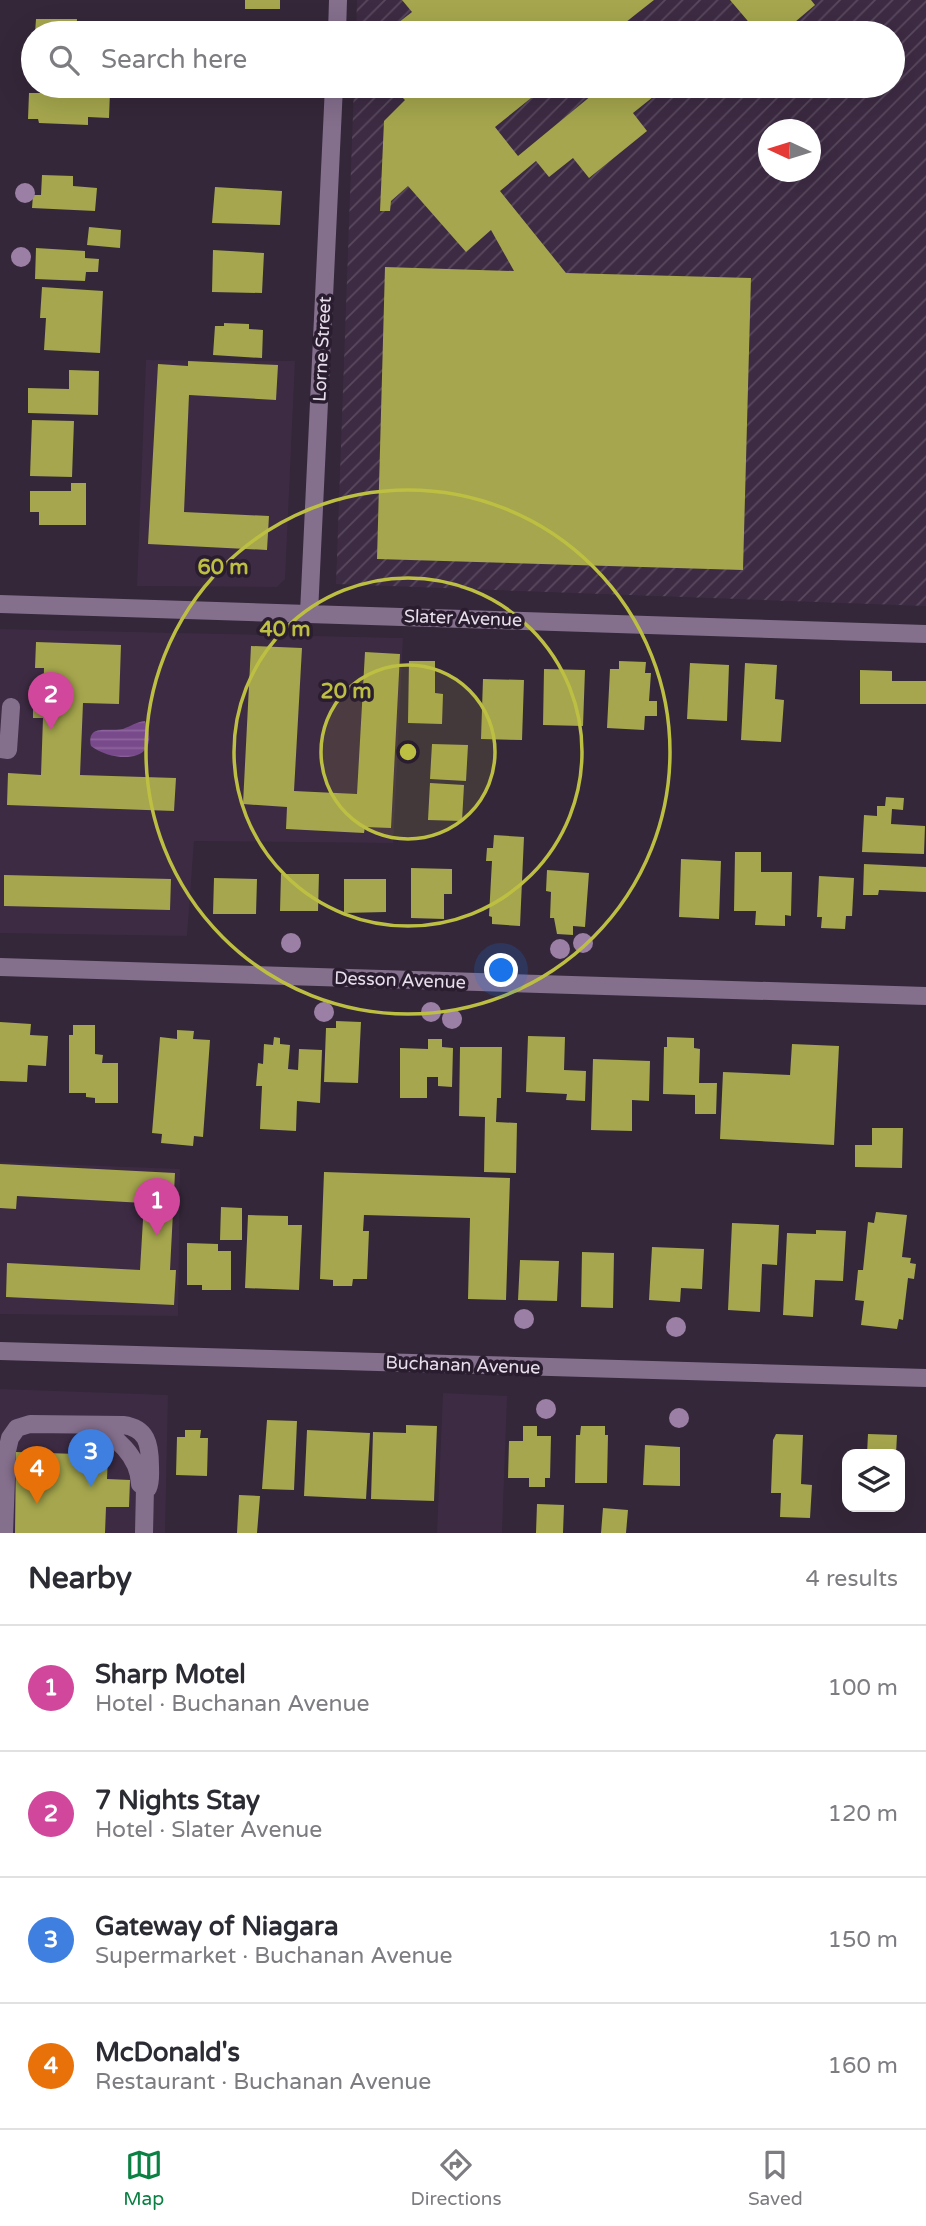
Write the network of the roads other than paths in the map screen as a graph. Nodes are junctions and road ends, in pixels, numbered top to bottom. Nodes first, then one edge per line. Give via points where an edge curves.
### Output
1 (338, 0) edge
2 (337, 21) edge
3 (333, 98) edge
4 (0, 604) edge
5 (309, 613) junction
6 (926, 634) edge
7 (11, 707) dead end
8 (0, 749) edge
9 (0, 967) edge
10 (926, 996) edge
11 (0, 1351) edge
12 (926, 1378) edge
13 (78, 1424) junction
14 (145, 1488) junction
15 (4, 1533) edge
16 (144, 1533) edge

1 - 2 street
3 - 5 street, Lorne Street
4 - 5 street, Slater Avenue
5 - 6 street, Slater Avenue
7 - 8 street via 8,750
9 - 10 street, Desson Avenue
11 - 12 street, Buchanan Avenue
13 - 14 street via 103,1431 117,1442 134,1460 139,1484
13 - 14 street via 131,1426 144,1433 150,1455 150,1483
13 - 15 street via 22,1424 13,1432 7,1451
14 - 16 street

